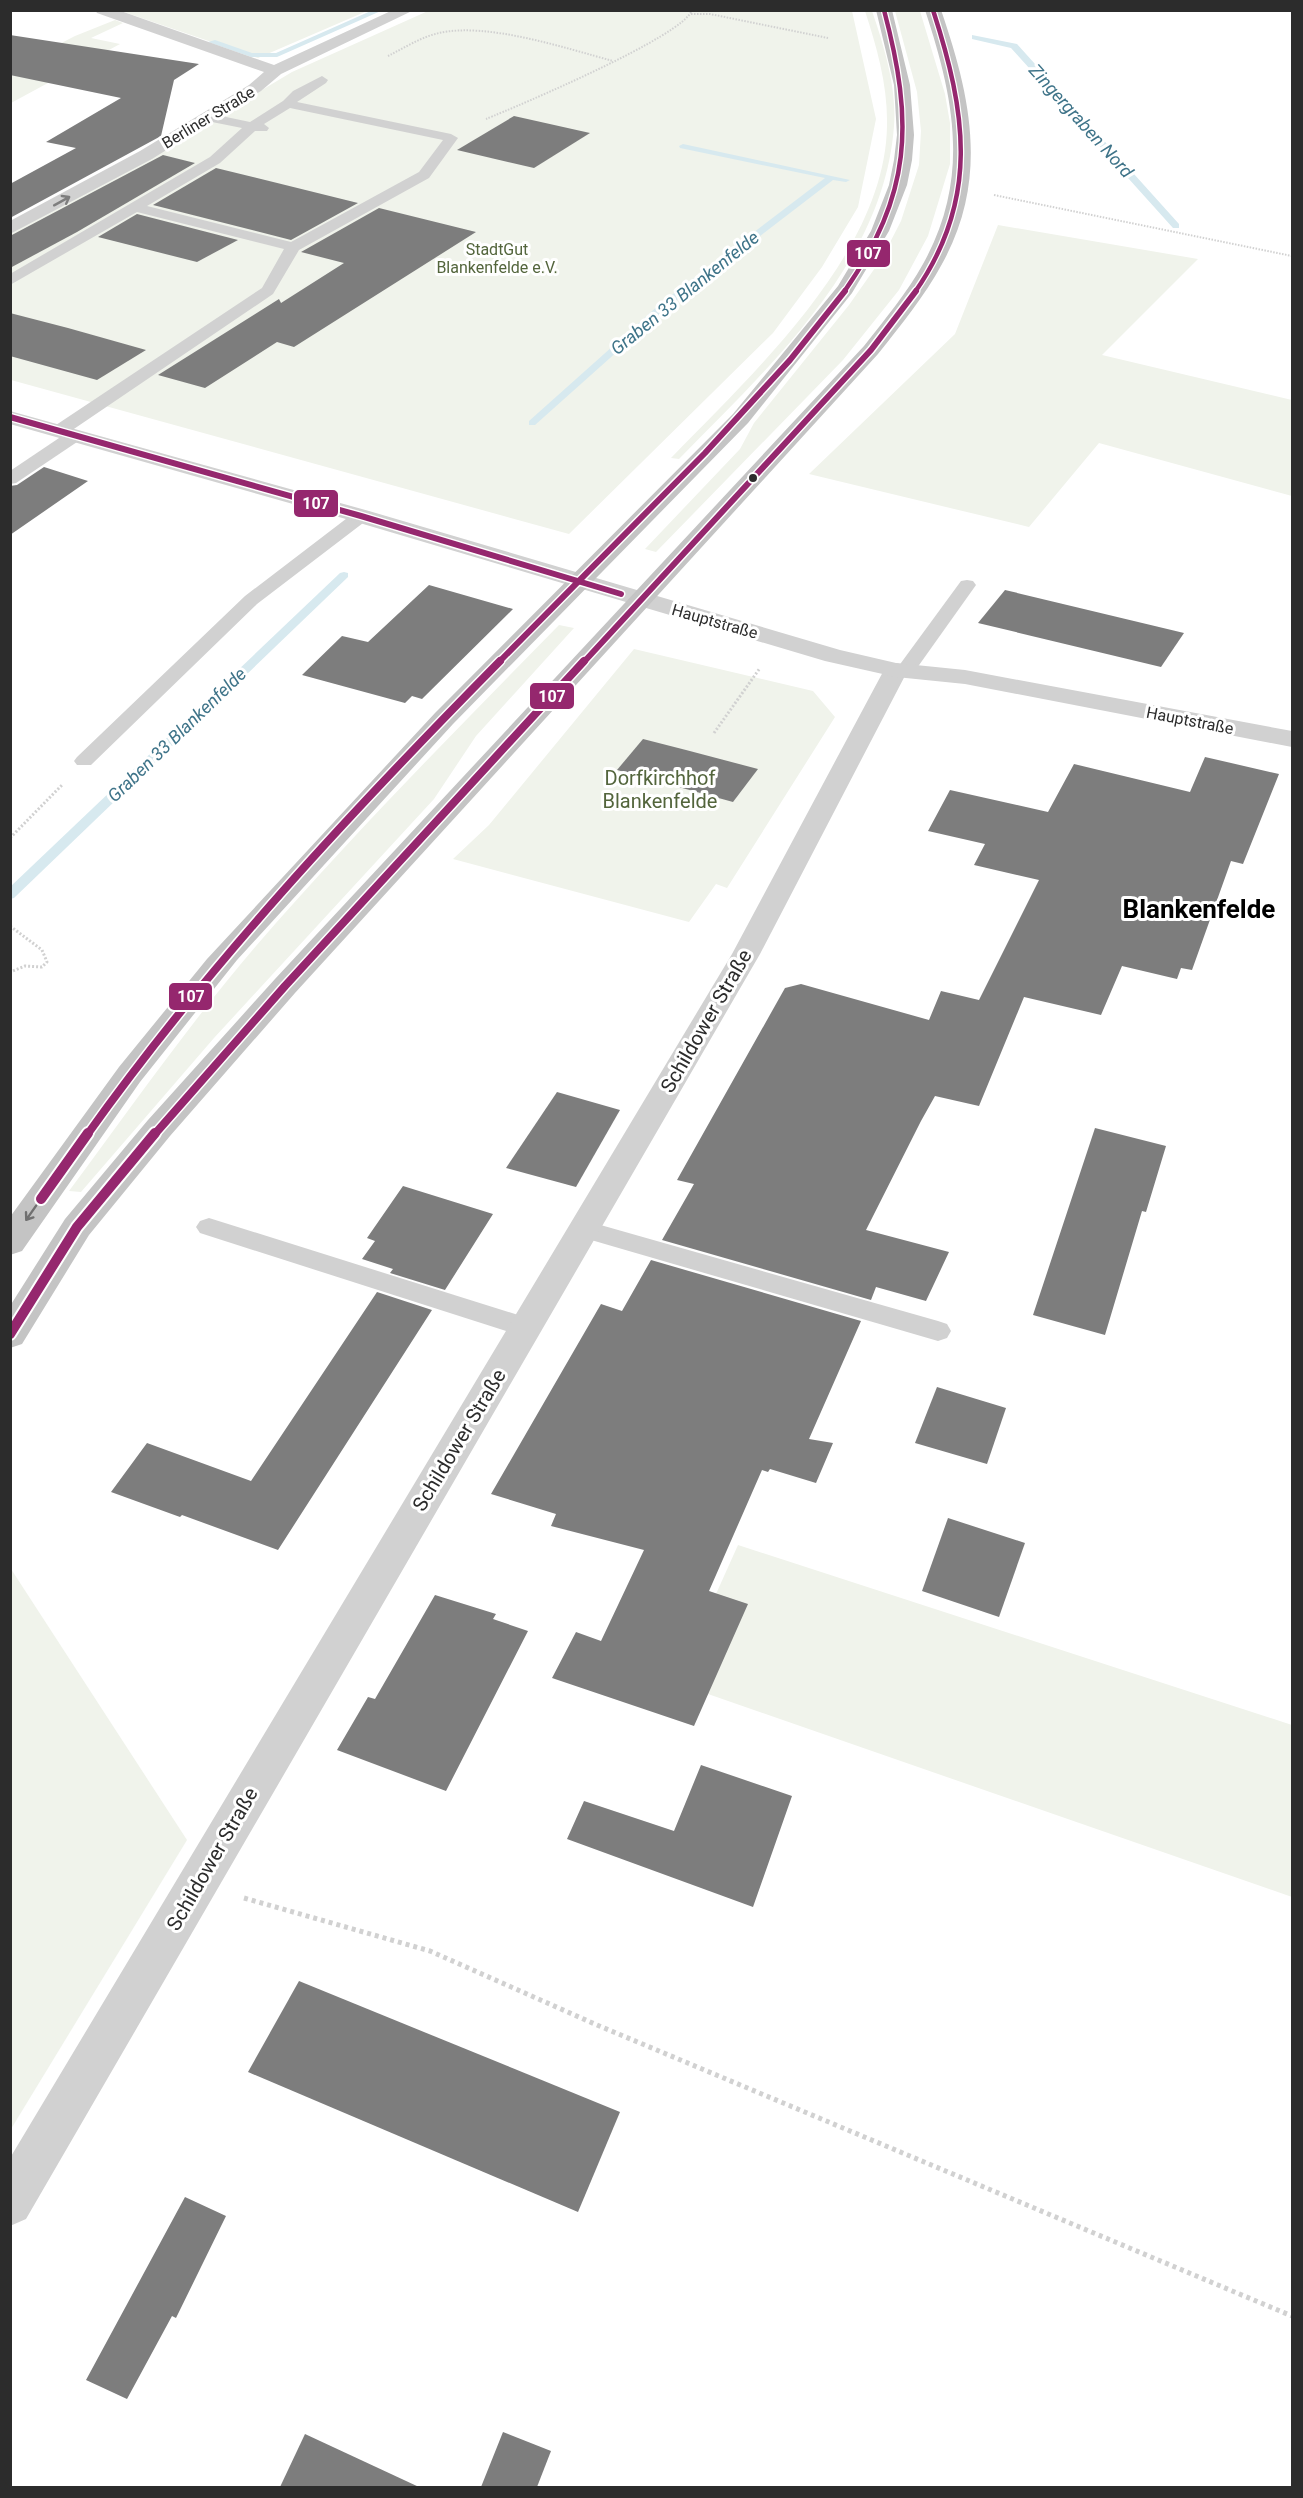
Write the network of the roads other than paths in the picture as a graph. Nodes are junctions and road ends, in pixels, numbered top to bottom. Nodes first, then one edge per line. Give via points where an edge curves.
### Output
1 (102, 10) edge
2 (407, 10) edge
3 (884, 10) edge
4 (933, 10) edge
5 (275, 70) junction
6 (322, 80) road end
7 (288, 104) junction
8 (207, 117) junction
9 (257, 127) junction
10 (134, 207) junction
11 (10, 229) edge
12 (293, 247) junction
13 (10, 281) edge
14 (10, 417) edge
15 (67, 434) junction
16 (10, 479) edge
17 (361, 516) junction
18 (576, 582) junction
19 (967, 585) dead end
20 (641, 600) junction
21 (901, 671) junction
22 (1293, 740) edge
23 (84, 761) road end
24 (209, 1227) dead end
25 (584, 1228) junction
26 (10, 1243) edge
27 (525, 1327) junction
28 (938, 1331) dead end
29 (10, 1335) edge
30 (10, 2203) edge

1 - 5 street
2 - 5 street, Berliner Straße
3 - 18 main road via 898,57 907,123 897,189 876,238 807,340 735,424
4 - 20 main road via 952,70 965,140 960,189 942,246 904,308 871,350
5 - 8 street, Berliner Straße via 268,80
6 - 7 lane
7 - 9 lane
7 - 12 lane via 451,138 424,175
8 - 9 lane
11 -> 8 street, Berliner Straße
9 - 10 lane via 215,160
10 - 12 lane
10 - 13 lane
12 - 15 lane via 268,291
14 - 15 street, Hauptstraße
15 - 16 lane
15 - 17 street, Hauptstraße
17 - 18 street, Hauptstraße
17 - 23 lane via 251,600
18 - 20 street, Hauptstraße
18 -> 26 main road via 370,796 207,977 115,1094
19 - 21 lane
20 - 21 street, Hauptstraße via 834,656
20 - 29 main road via 159,1128 77,1227
21 - 22 street, Hauptstraße via 965,677
21 - 25 street, Schildower Straße via 746,954
24 - 27 lane
25 - 27 street, Schildower Straße
25 - 28 lane
27 - 30 street, Schildower Straße

